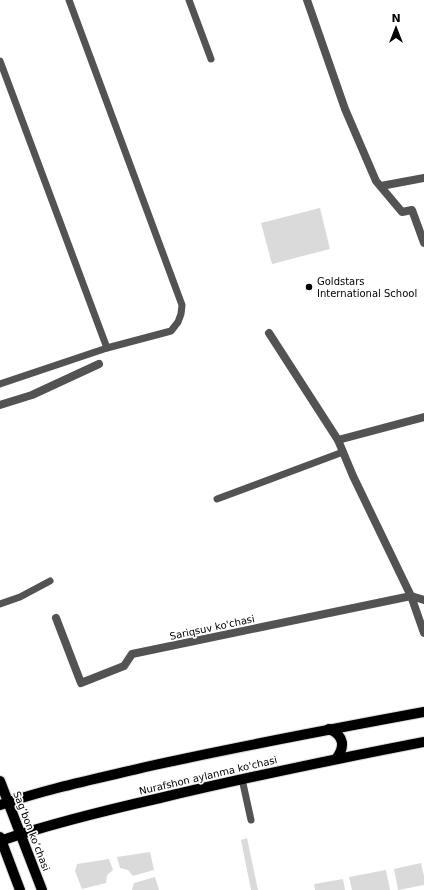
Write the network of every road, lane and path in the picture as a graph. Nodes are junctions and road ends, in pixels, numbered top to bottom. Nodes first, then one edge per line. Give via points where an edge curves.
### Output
1 (69, 0) edge
2 (189, 0) edge
3 (307, 0) edge
4 (211, 59) dead end
5 (0, 61) edge
6 (424, 178) edge
7 (381, 186) junction
8 (424, 242) edge
9 (269, 333) dead end
10 (107, 348) junction
11 (99, 364) dead end
12 (0, 384) edge
13 (0, 405) edge
14 (424, 417) edge
15 (338, 440) junction
16 (342, 452) junction
17 (217, 499) dead end
18 (50, 582) dead end
19 (411, 596) junction
20 (424, 600) edge
21 (0, 604) edge
22 (56, 618) dead end
23 (424, 633) edge
24 (424, 712) edge
25 (330, 729) junction
26 (424, 742) edge
27 (336, 760) junction
28 (242, 779) junction
29 (0, 781) edge
30 (4, 803) edge
31 (251, 820) dead end
32 (21, 834) junction
33 (1, 840) edge
34 (20, 890) edge
35 (42, 890) edge

1 - 10 lane via 182,305 178,322 171,332
2 - 4 lane
3 - 7 street via 345,109 376,181
5 - 10 lane
6 - 7 street
7 - 8 street via 402,212 412,210
9 - 15 street
10 - 12 lane
11 - 13 street via 32,395
14 - 15 street
15 - 16 street
16 - 17 lane
16 - 19 street
18 - 21 lane
19 - 20 street, Sariqsuv ko'chasi
19 - 22 street, Sariqsuv ko'chasi via 132,654 124,666 81,684
19 - 23 street
24 - 25 main road, Nurafshon aylanma ko'chasi
25 - 27 main road via 338,734 342,741 341,751
25 - 30 main road, Nurafshon aylanma ko'chasi via 65,785
26 - 27 main road, Nurafshon aylanma ko'chasi
27 - 28 main road, Nurafshon aylanma ko'chasi
28 - 31 lane
28 - 32 main road, Nurafshon aylanma ko'chasi
29 - 30 main road, Sag’bon ko’chasi
30 - 32 main road, Sag’bon ko’chasi
32 - 33 main road, Nurafshon aylanma ko'chasi
32 - 35 main road, Sag’bon ko’chasi
33 - 34 main road

